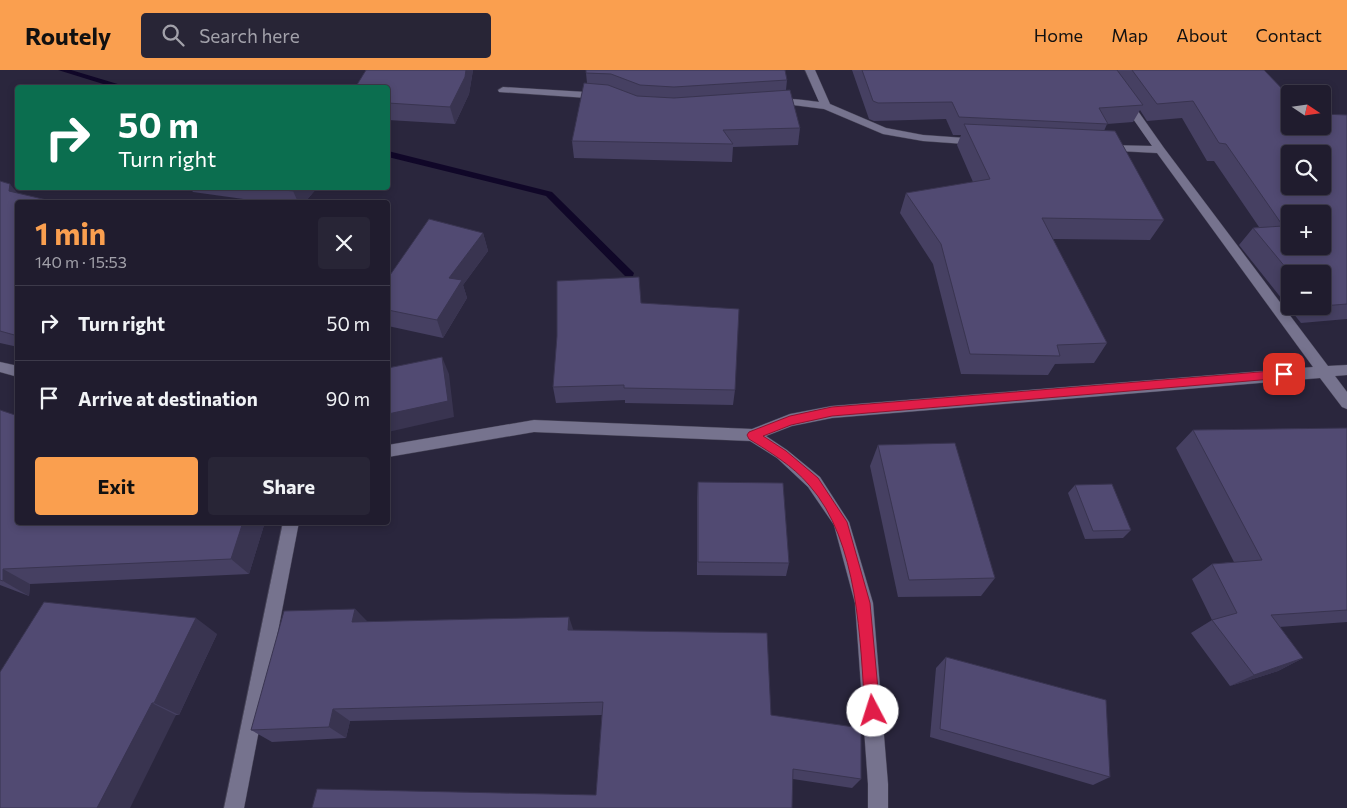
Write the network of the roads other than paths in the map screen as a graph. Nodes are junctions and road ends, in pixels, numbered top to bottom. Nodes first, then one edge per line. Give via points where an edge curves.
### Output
1 (810, 70) edge
2 (1104, 70) edge
3 (504, 90) dead end
4 (612, 97) edge
5 (764, 104) edge
6 (826, 106) junction
7 (988, 142) edge
8 (1093, 147) edge
9 (1160, 150) junction
10 (0, 367) edge
11 (1347, 370) edge
12 (15, 371) edge
13 (1324, 371) junction
14 (1347, 403) edge
15 (753, 435) junction
16 (390, 451) edge
17 (290, 525) edge
18 (234, 808) edge
19 (878, 808) edge

1 - 6 street
2 - 9 street
3 - 4 street
5 - 6 street via 793,102
6 - 7 street via 883,131 923,138
8 - 9 street
9 - 13 street
10 - 12 street
11 - 13 street
13 - 14 street
13 - 15 street via 832,412 790,420
15 - 16 street via 534,426
15 - 19 street via 782,454 814,482 841,522 864,603
17 - 18 street

